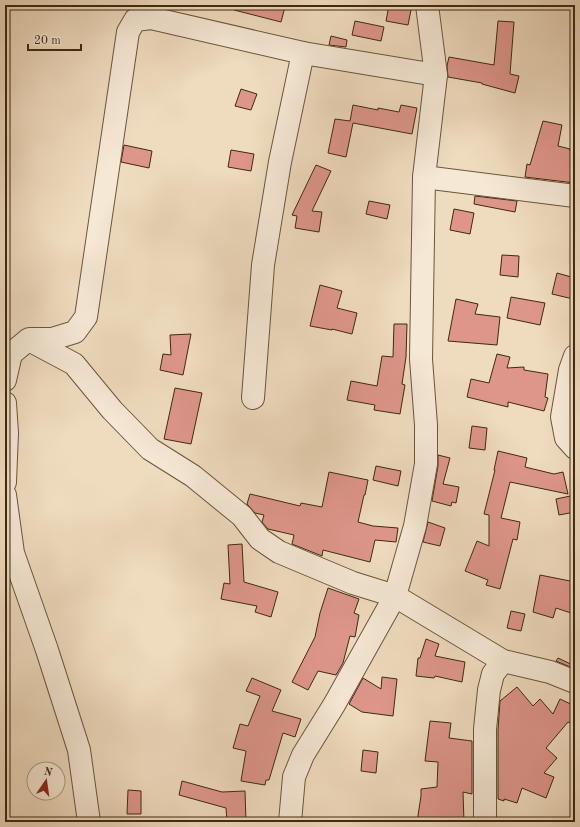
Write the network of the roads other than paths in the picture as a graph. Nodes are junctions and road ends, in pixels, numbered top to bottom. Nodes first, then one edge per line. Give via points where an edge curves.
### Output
1 (427, 5) edge
2 (303, 53) junction
3 (436, 75) junction
4 (424, 176) junction
5 (575, 196) edge
6 (29, 340) junction
7 (575, 356) edge
8 (5, 380) edge
9 (253, 398) dead end
10 (5, 403) edge
11 (575, 448) edge
12 (5, 482) edge
13 (5, 495) edge
14 (395, 596) junction
15 (503, 661) junction
16 (575, 682) edge
17 (90, 822) edge
18 (290, 822) edge
19 (485, 822) edge

1 - 3 street
2 - 3 street
2 - 6 street via 150,18 135,20 128,32 86,317 75,332
2 - 9 street via 280,162 263,265
3 - 4 street
4 - 5 street
4 - 14 street via 421,359 426,464 414,526
6 - 8 street via 11,354
6 - 14 street via 74,364 112,410 150,448 193,476 242,516 260,539 279,552 353,583
7 - 11 street via 562,417 566,438
10 - 12 street
13 - 17 street via 13,553 79,750
14 - 15 street
14 - 18 street via 334,705 303,754 294,777
15 - 16 street via 550,672
15 - 19 street via 493,674 489,690 485,729

